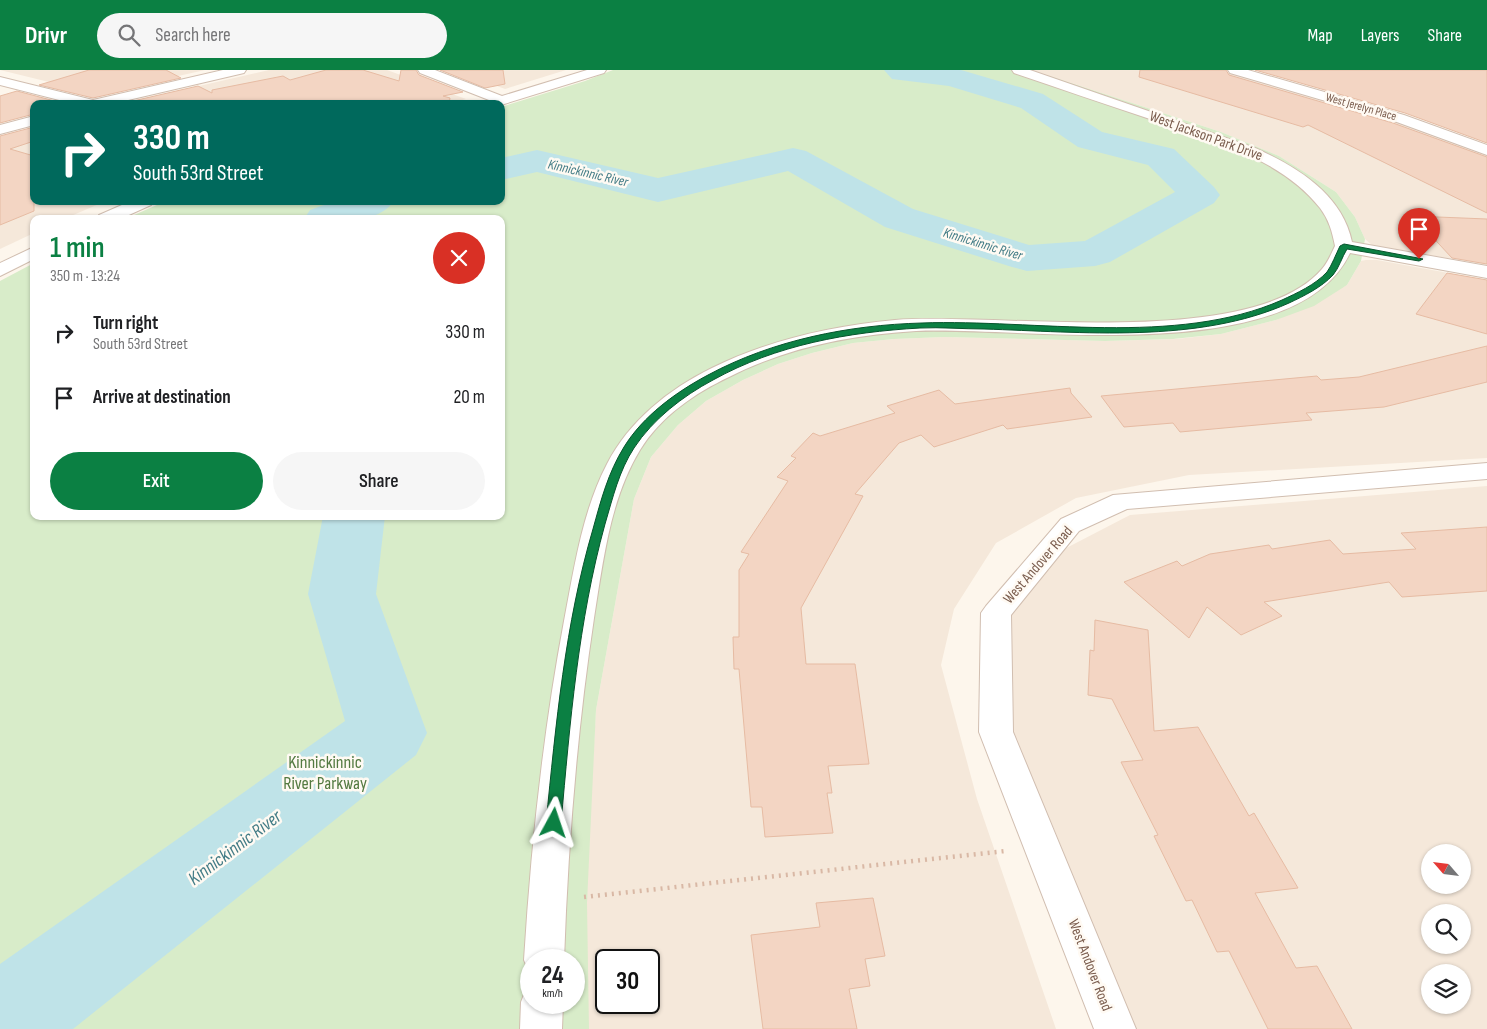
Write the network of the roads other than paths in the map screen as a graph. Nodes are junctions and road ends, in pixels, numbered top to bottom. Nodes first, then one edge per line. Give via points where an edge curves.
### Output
1 (200, 70) edge
2 (240, 70) edge
3 (429, 70) edge
4 (600, 70) edge
5 (1018, 70) edge
6 (1234, 70) edge
7 (219, 74) junction
8 (0, 81) edge
9 (77, 100) edge
10 (110, 100) edge
11 (493, 100) edge
12 (503, 100) edge
13 (30, 121) edge
14 (0, 130) edge
15 (1487, 150) edge
16 (136, 205) edge
17 (114, 215) edge
18 (1344, 246) junction
19 (30, 254) edge
20 (0, 270) edge
21 (1487, 272) edge
22 (1487, 470) edge
23 (544, 949) edge
24 (542, 1014) edge
25 (541, 1029) edge
26 (1115, 1029) edge

1 - 7 street
2 - 7 street
3 - 11 street
4 - 12 street
5 - 18 street, West Jackson Park Drive via 1215,137 1282,167 1317,193 1338,221
6 - 15 street, West Jerelyn Place via 1399,118
7 - 10 street
8 - 9 street
13 - 14 street
16 - 17 street
18 - 21 street
18 - 23 street via 1330,273 1305,293 1273,307 1234,318 1138,330 923,325 823,336 772,350 728,368 686,391 658,414 630,445 613,476 590,561 567,687 546,901
19 - 20 street
22 - 26 street, West Andover Road via 1122,501 1070,525 996,613 996,732
24 - 25 street

